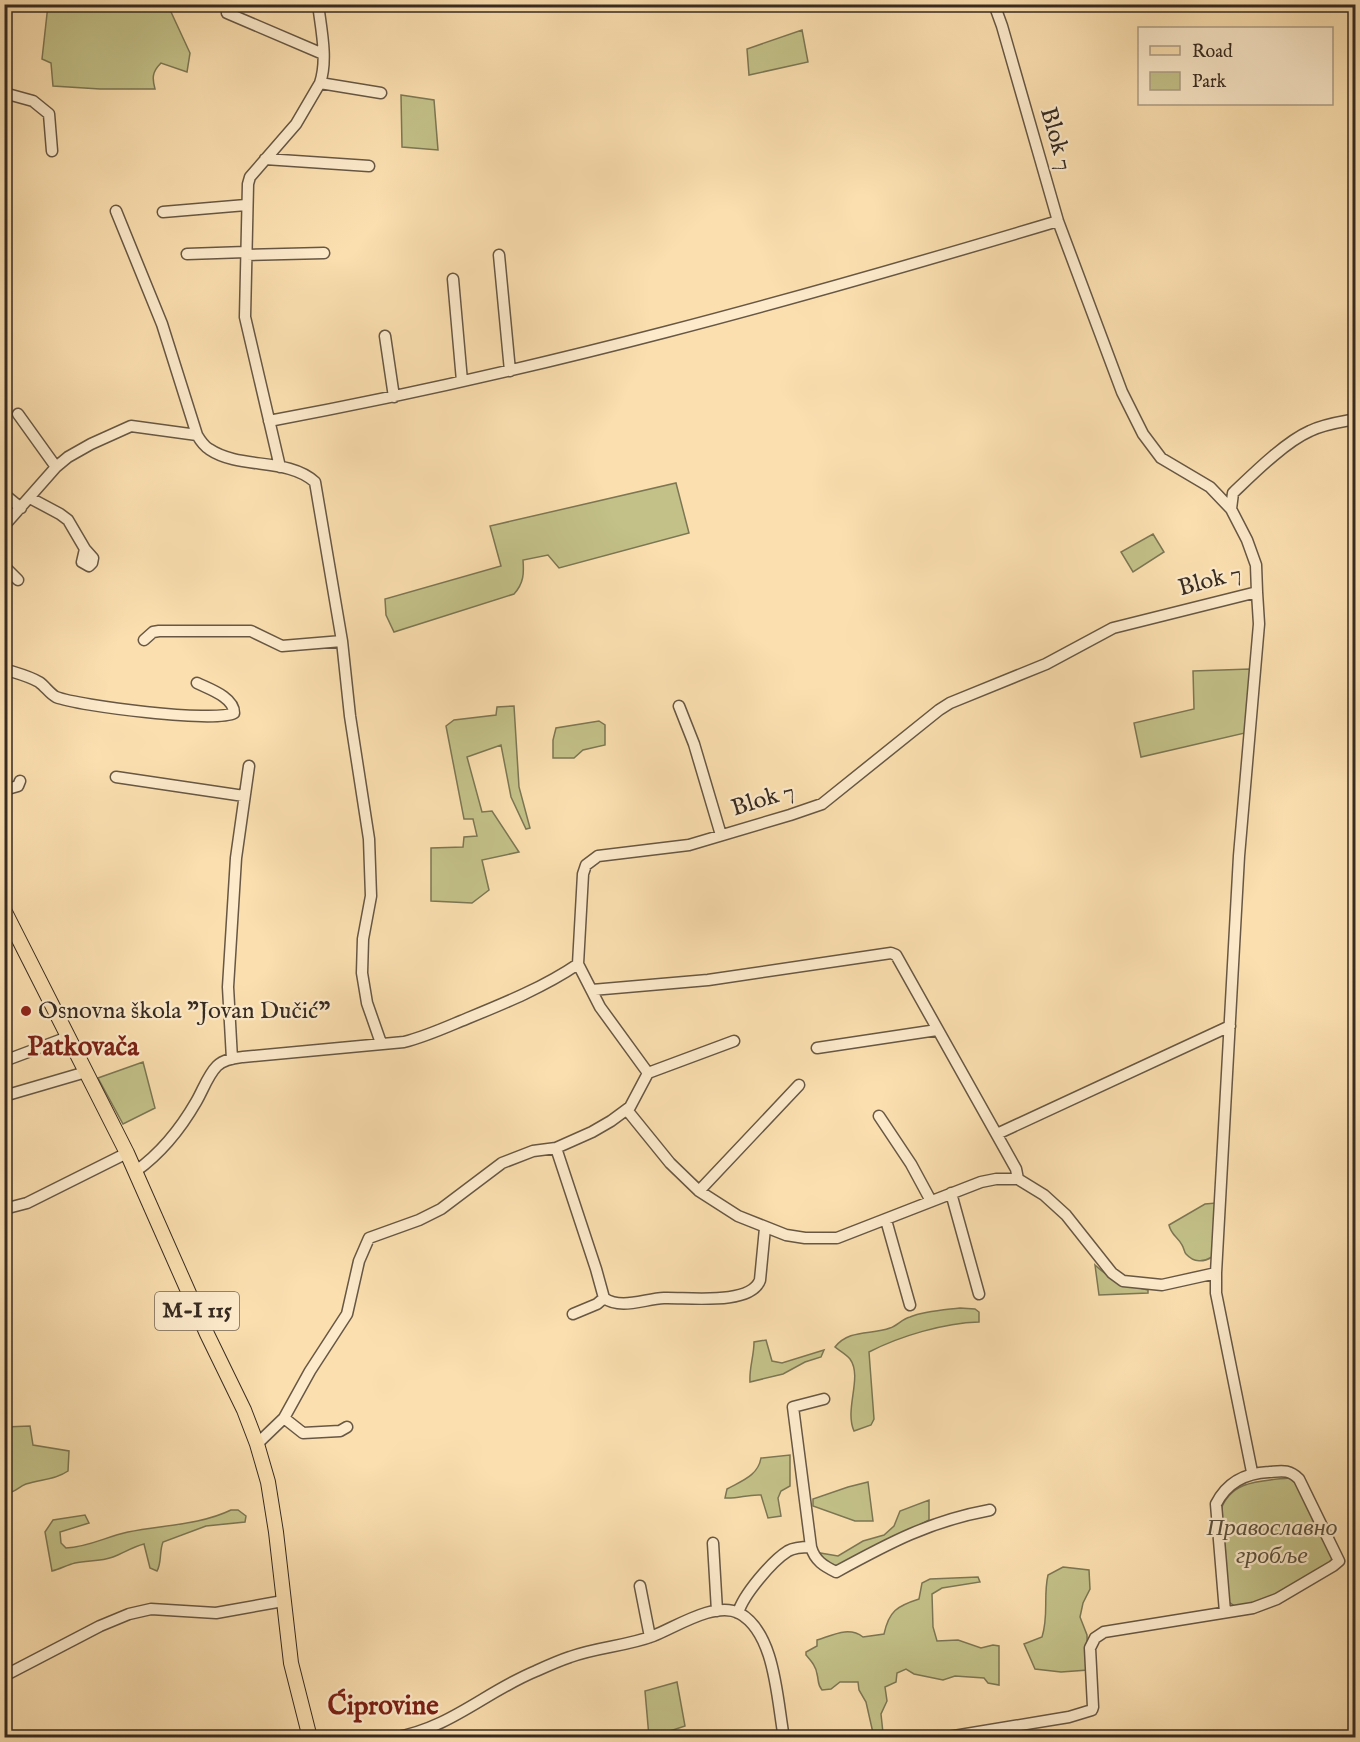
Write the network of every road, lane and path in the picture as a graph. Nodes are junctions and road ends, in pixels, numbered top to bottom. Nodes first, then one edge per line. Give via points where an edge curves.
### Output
1 (318, 4) edge
2 (994, 4) edge
3 (227, 14) dead end
4 (323, 54) junction
5 (320, 83) junction
6 (4, 93) edge
7 (381, 93) dead end
8 (52, 151) dead end
9 (265, 159) junction
10 (369, 166) dead end
11 (246, 205) junction
12 (116, 211) dead end
13 (163, 212) dead end
14 (1058, 221) junction
15 (324, 253) dead end
16 (187, 254) dead end
17 (246, 254) junction
18 (499, 255) dead end
19 (453, 279) dead end
20 (385, 336) dead end
21 (510, 371) junction
22 (462, 381) junction
23 (394, 397) junction
24 (18, 414) dead end
25 (1356, 419) edge
26 (269, 421) junction
27 (196, 435) junction
28 (56, 466) junction
29 (280, 467) junction
30 (1210, 487) junction
31 (1240, 487) junction
32 (4, 494) edge
33 (30, 498) junction
34 (21, 508) junction
35 (1231, 508) junction
36 (4, 526) edge
37 (85, 549) dead end
38 (4, 566) edge
39 (18, 580) dead end
40 (1257, 592) junction
41 (144, 640) dead end
42 (342, 640) junction
43 (4, 669) edge
44 (197, 683) dead end
45 (680, 706) dead end
46 (249, 766) dead end
47 (116, 777) dead end
48 (20, 781) dead end
49 (4, 790) edge
50 (244, 796) junction
51 (721, 835) junction
52 (4, 910) edge
53 (578, 964) junction
54 (592, 990) junction
55 (1230, 1026) junction
56 (937, 1030) junction
57 (68, 1037) junction
58 (735, 1041) dead end
59 (381, 1043) junction
60 (817, 1048) dead end
61 (232, 1059) junction
62 (4, 1061) edge
63 (86, 1072) junction
64 (648, 1073) junction
65 (799, 1085) dead end
66 (4, 1096) edge
67 (627, 1110) junction
68 (879, 1116) dead end
69 (997, 1134) junction
70 (556, 1148) junction
71 (127, 1153) junction
72 (136, 1171) junction
73 (1018, 1179) junction
74 (699, 1191) junction
75 (951, 1193) junction
76 (931, 1201) junction
77 (4, 1209) edge
78 (886, 1220) junction
79 (765, 1228) junction
80 (1216, 1273) junction
81 (980, 1294) dead end
82 (604, 1298) junction
83 (910, 1305) dead end
84 (573, 1314) dead end
85 (824, 1399) dead end
86 (284, 1418) junction
87 (347, 1427) dead end
88 (257, 1444) junction
89 (1252, 1472) junction
90 (990, 1510) dead end
91 (713, 1543) dead end
92 (811, 1547) junction
93 (640, 1586) dead end
94 (283, 1601) junction
95 (717, 1611) junction
96 (1225, 1612) junction
97 (738, 1613) junction
98 (650, 1637) junction
99 (4, 1676) edge
100 (310, 1737) edge
101 (393, 1737) edge
102 (784, 1737) edge
103 (942, 1737) edge

1 - 4 street
2 - 14 street, Blok 7
3 - 4 street
4 - 5 street
5 - 7 street
5 - 9 street via 296,124
6 - 8 street via 33,101 49,114
9 - 10 street
9 - 11 street via 250,177
11 - 13 street
11 - 17 street
12 - 27 street via 162,324
14 - 21 street via 822,290
14 - 30 street, Blok 7 via 1122,392 1143,434 1161,458
15 - 17 street
16 - 17 street
17 - 26 street via 245,317
18 - 21 street
19 - 22 street
20 - 23 street
21 - 22 street
22 - 23 street
23 - 26 street
24 - 28 street
25 - 31 street via 1331,424 1295,439
26 - 29 street
27 - 28 street via 131,426
27 - 29 street via 207,448 224,457
28 - 33 street
29 - 42 street via 308,475 315,482
30 - 31 street
30 - 35 street, Blok 7
31 - 35 street via 1233,494
32 - 34 street
33 - 34 street
33 - 37 street via 68,520
34 - 36 street
35 - 40 street, Blok 7 via 1256,565
38 - 39 street
40 - 51 street, Blok 7 via 1113,628 1046,664 950,703 822,804
40 - 55 street via 1259,624 1239,856
41 - 42 street via 153,632 229,631 255,632 282,646
42 - 59 street via 369,839 371,896 362,973 367,1003
43 - 44 street via 40,682 54,697 138,712 220,717 234,713 229,701
45 - 51 street
46 - 50 street
47 - 50 street
48 - 49 street via 18,786
50 - 61 street via 228,987
51 - 53 street, Blok 7 via 689,845 598,856 586,865
52 - 57 main road, M-I 115
53 - 54 street
53 - 59 street via 494,1008 419,1038
54 - 56 street via 708,980 891,953 896,955
54 - 64 street
55 - 69 street
55 - 80 street
56 - 60 street
56 - 69 street
57 - 62 street
57 - 63 main road, M-I 115
58 - 64 street
59 - 61 street
61 - 72 street via 217,1066 165,1146
63 - 66 street
63 - 71 main road, M-I 115
64 - 67 street
65 - 74 street
67 - 70 street
67 - 74 street via 670,1163
68 - 76 street
69 - 73 street
70 - 82 street
70 - 86 street via 533,1151 502,1163 441,1209 369,1238 359,1261 347,1314
71 - 72 main road, M-I 115
71 - 77 street via 27,1203
72 - 88 main road, M-I 115
73 - 75 street via 981,1182
73 - 80 street via 1066,1215 1112,1273 1124,1281 1162,1285
74 - 79 street
75 - 76 street
75 - 81 street
76 - 78 street
78 - 79 street via 837,1238 805,1238
78 - 83 street
79 - 82 street via 760,1280 752,1291 708,1299 663,1298 618,1304
80 - 89 street via 1216,1293
82 - 84 street
85 - 92 street via 793,1407
86 - 87 street via 303,1433 340,1431
86 - 88 street
88 - 94 main road, M-I 115 via 268,1482
89 - 96 street via 1228,1486 1216,1504
89 - 96 street via 1284,1470 1299,1479 1339,1561 1277,1599
90 - 92 street via 912,1532 836,1572 814,1556
91 - 95 street
92 - 97 street via 790,1550 775,1561
93 - 98 street
94 - 99 street via 216,1613 151,1609 129,1614
94 - 100 main road, M-I 115 via 291,1663
95 - 97 street
95 - 98 street
96 - 103 street via 1104,1632 1095,1638 1090,1648 1093,1707 1088,1712
97 - 102 street via 752,1624 769,1657
98 - 101 street via 570,1656 492,1693 456,1717

